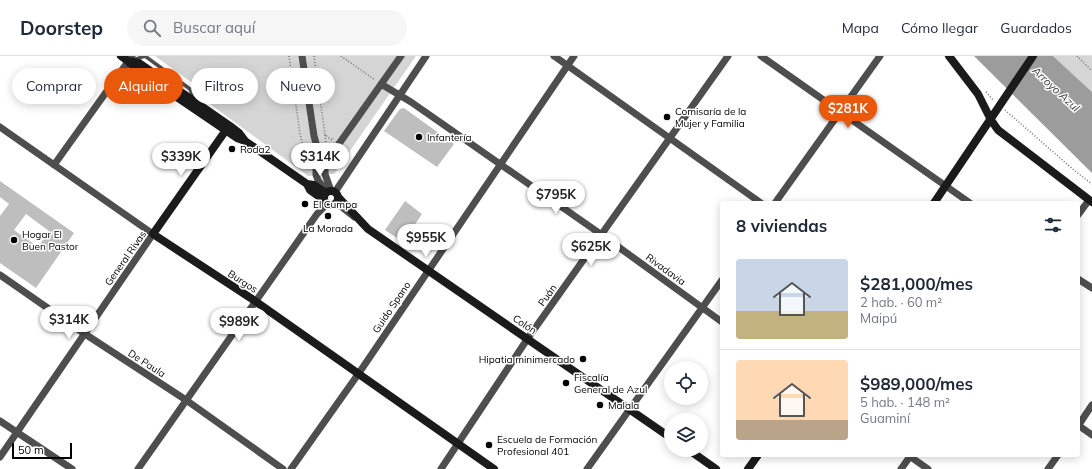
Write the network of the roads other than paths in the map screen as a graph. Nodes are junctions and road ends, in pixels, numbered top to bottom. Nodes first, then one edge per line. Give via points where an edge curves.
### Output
1 (121, 56) edge
2 (302, 56) edge
3 (401, 56) edge
4 (426, 56) edge
5 (554, 56) edge
6 (574, 56) edge
7 (728, 56) edge
8 (761, 56) edge
9 (880, 56) edge
10 (949, 56) edge
11 (1033, 56) edge
12 (130, 58) edge
13 (567, 66) junction
14 (381, 84) junction
15 (399, 95) junction
16 (840, 112) junction
17 (991, 120) junction
18 (0, 127) edge
19 (226, 130) junction
20 (669, 139) junction
21 (245, 141) junction
22 (320, 158) junction
23 (500, 164) junction
24 (54, 165) junction
25 (946, 186) junction
26 (330, 196) junction
27 (758, 201) edge
28 (776, 201) edge
29 (935, 201) edge
30 (967, 201) edge
31 (1090, 201) edge
32 (1080, 213) edge
33 (153, 234) junction
34 (602, 235) junction
35 (428, 271) junction
36 (0, 275) edge
37 (1080, 280) edge
38 (720, 283) edge
39 (1092, 288) edge
40 (255, 301) junction
41 (703, 308) junction
42 (720, 321) edge
43 (85, 334) junction
44 (528, 338) junction
45 (359, 373) junction
46 (186, 400) junction
47 (1092, 405) edge
48 (629, 408) junction
49 (0, 421) edge
50 (1080, 422) edge
51 (1080, 426) edge
52 (17, 432) junction
53 (664, 433) edge
54 (1092, 435) edge
55 (458, 444) junction
56 (0, 457) edge
57 (699, 457) edge
58 (757, 457) edge
59 (909, 457) edge
60 (913, 457) edge
61 (1057, 457) edge
62 (72, 469) edge
63 (138, 469) edge
64 (283, 469) edge
65 (291, 469) edge
66 (441, 469) edge
67 (494, 469) edge
68 (587, 469) edge
69 (716, 469) edge
70 (748, 469) edge
71 (901, 469) edge
72 (928, 469) edge
73 (1048, 469) edge

1 - 12 main road
2 - 22 street via 314,136
3 - 14 street
4 - 15 street
5 - 13 street
6 - 13 street, Guido Spano
7 - 20 street, Puán
8 - 16 street
9 - 16 street
10 - 17 main road via 978,94
11 - 17 main road
12 - 19 main road via 134,68
12 - 21 main road via 239,133
12 - 24 street
13 - 20 street
13 - 23 street, Guido Spano
14 - 15 street, Rivadavia
14 - 22 street via 336,148
15 - 23 street, Rivadavia
15 - 26 street
16 - 25 street
16 - 28 street
17 - 25 main road
17 - 31 main road via 998,130
18 - 24 street, Burgos
19 - 21 main road
19 - 33 main road, General Rivas
20 - 27 street
20 - 34 street, Puán
21 - 26 main road via 306,184 314,185
22 - 26 street via 325,167
23 - 34 street, Rivadavia
23 - 35 street, Guido Spano
24 - 33 street, Burgos
25 - 29 main road
25 - 30 street
26 - 35 main road, Colón via 368,229
26 - 40 street
31 - 32 street
33 - 40 main road, Burgos
33 - 43 street, General Rivas
34 - 41 street, Rivadavia
34 - 44 street, Puán
35 - 44 main road, Colón
35 - 45 street, Guido Spano
36 - 43 street, De Paula
37 - 39 street
38 - 41 street
40 - 45 main road, Burgos
40 - 46 street
41 - 42 street, Rivadavia
41 - 48 street
43 - 46 street, De Paula
43 - 52 street, General Rivas
44 - 48 main road, Colón
44 - 55 street, Puán
45 - 55 main road, Burgos
45 - 65 street, Guido Spano
46 - 63 street
46 - 64 street, De Paula
47 - 50 street
48 - 53 main road, Colón
48 - 68 street
49 - 52 street
51 - 54 street
52 - 56 street, General Rivas
52 - 62 street
55 - 66 street, Puán
55 - 67 main road, Burgos
57 - 69 main road
58 - 70 main road
59 - 71 street
60 - 72 street
61 - 73 street

